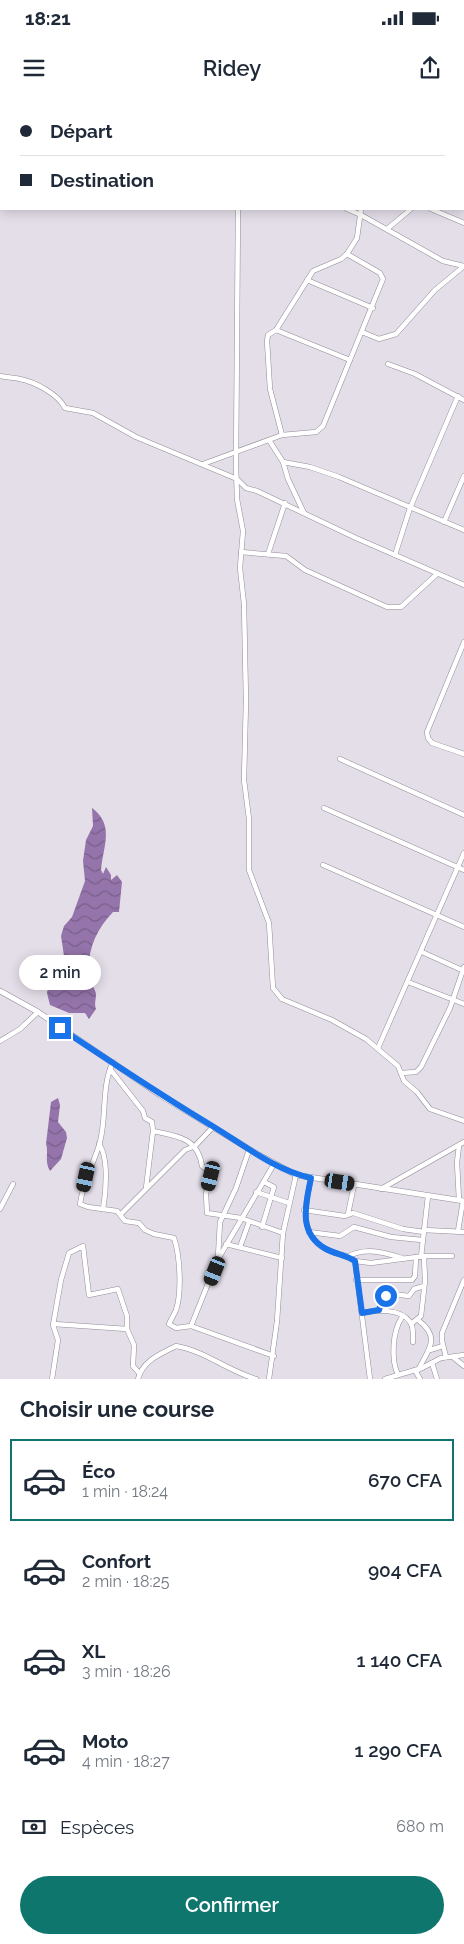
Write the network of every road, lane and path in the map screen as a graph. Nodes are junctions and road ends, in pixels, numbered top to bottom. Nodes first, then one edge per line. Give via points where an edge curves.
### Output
1 (238, 210) edge
2 (410, 210) edge
3 (433, 210) edge
4 (361, 212) edge
5 (464, 223) edge
6 (386, 228) junction
7 (347, 254) junction
8 (464, 266) edge
9 (307, 280) junction
10 (373, 308) junction
11 (276, 330) junction
12 (362, 332) junction
13 (350, 360) junction
14 (388, 364) dead end
15 (0, 376) edge
16 (458, 396) junction
17 (464, 400) edge
18 (282, 435) junction
19 (269, 440) junction
20 (236, 453) junction
21 (284, 462) junction
22 (203, 464) junction
23 (464, 476) edge
24 (237, 478) junction
25 (285, 503) junction
26 (410, 508) junction
27 (304, 514) junction
28 (444, 522) junction
29 (464, 530) edge
30 (241, 552) junction
31 (268, 554) junction
32 (395, 555) junction
33 (437, 574) junction
34 (464, 585) edge
35 (464, 642) edge
36 (464, 754) edge
37 (340, 759) dead end
38 (324, 808) dead end
39 (464, 815) edge
40 (464, 853) edge
41 (323, 865) dead end
42 (459, 867) junction
43 (464, 870) edge
44 (436, 916) junction
45 (464, 927) edge
46 (422, 952) junction
47 (463, 970) edge
48 (408, 982) junction
49 (0, 991) edge
50 (453, 999) junction
51 (464, 1004) edge
52 (38, 1012) junction
53 (0, 1041) edge
54 (378, 1048) junction
55 (113, 1062) junction
56 (110, 1070) junction
57 (401, 1073) junction
58 (464, 1121) edge
59 (214, 1127) junction
60 (153, 1131) junction
61 (464, 1142) edge
62 (99, 1144) junction
63 (195, 1146) junction
64 (459, 1146) junction
65 (249, 1150) junction
66 (274, 1164) junction
67 (296, 1174) junction
68 (311, 1178) junction
69 (264, 1182) junction
70 (13, 1184) dead end
71 (354, 1184) junction
72 (146, 1188) junction
73 (381, 1189) junction
74 (256, 1192) junction
75 (428, 1196) junction
76 (271, 1198) junction
77 (462, 1201) edge
78 (289, 1203) junction
79 (0, 1209) edge
80 (103, 1209) junction
81 (304, 1210) junction
82 (122, 1214) junction
83 (223, 1216) junction
84 (348, 1216) junction
85 (241, 1218) junction
86 (249, 1222) junction
87 (262, 1227) junction
88 (424, 1231) junction
89 (309, 1232) junction
90 (458, 1232) junction
91 (464, 1232) edge
92 (284, 1233) junction
93 (422, 1240) junction
94 (226, 1244) junction
95 (240, 1247) junction
96 (452, 1256) dead end
97 (347, 1257) junction
98 (420, 1257) junction
99 (282, 1258) junction
100 (218, 1259) junction
101 (405, 1259) junction
102 (355, 1261) junction
103 (356, 1280) junction
104 (464, 1280) edge
105 (424, 1286) junction
106 (379, 1310) junction
107 (362, 1313) junction
108 (402, 1317) junction
109 (418, 1320) junction
110 (54, 1324) junction
111 (411, 1324) junction
112 (191, 1326) junction
113 (127, 1329) junction
114 (430, 1329) junction
115 (442, 1332) junction
116 (413, 1342) dead end
117 (442, 1346) junction
118 (430, 1350) junction
119 (464, 1355) edge
120 (274, 1356) junction
121 (446, 1357) junction
122 (454, 1358) junction
123 (432, 1363) junction
124 (464, 1366) edge
125 (417, 1370) junction
126 (402, 1376) edge
127 (139, 1377) edge
128 (52, 1379) edge
129 (256, 1379) edge
130 (269, 1379) edge
131 (370, 1379) edge
132 (385, 1379) edge
133 (420, 1379) edge
134 (437, 1379) edge

1 - 20 street
2 - 6 street
3 - 5 street
4 - 6 street
4 - 7 street via 357,238
6 - 8 street via 444,261
7 - 9 street via 313,271
7 - 10 street via 383,276
8 - 12 street via 434,290 396,334 379,339
9 - 10 street
9 - 11 street
10 - 12 street
11 - 13 street
11 - 18 street via 268,335 267,341 270,389
12 - 13 street
13 - 18 street via 323,426 316,432
14 - 16 street
15 - 22 street via 32,384 60,400 65,408 94,413 118,429
16 - 17 street
16 - 26 street
18 - 19 street
19 - 20 street
19 - 21 street
20 - 22 street
20 - 24 street
21 - 26 street via 339,477
21 - 27 street
22 - 24 street
23 - 28 street
24 - 25 street via 246,488
24 - 30 street
25 - 27 street
25 - 31 street
26 - 28 street
26 - 32 street
27 - 32 street
28 - 29 street
30 - 31 street
30 - 54 street via 245,628 244,780 249,819 249,870 269,923 273,988 282,999 332,1020
31 - 33 street via 286,556 305,570 395,608 401,607
32 - 33 street
33 - 34 street
35 - 36 street via 427,732 432,743
37 - 39 street
38 - 42 street
40 - 42 street
41 - 44 street
42 - 43 street
42 - 44 street
44 - 45 street
44 - 46 street
46 - 47 street
46 - 48 street
47 - 50 street
48 - 50 street
48 - 54 street
49 - 52 street
50 - 51 street
50 - 57 street via 421,1068 416,1072
52 - 53 street via 20,1029
52 - 55 street
54 - 57 street via 398,1066
55 - 56 street
55 - 59 street
56 - 60 street via 143,1111 144,1118 152,1122
56 - 62 street
57 - 58 street via 404,1081 430,1109
59 - 63 street
59 - 65 street
60 - 63 street via 180,1137
60 - 72 street
61 - 64 street
62 - 80 street via 103,1152 106,1184
62 - 80 street via 80,1204
63 - 72 street via 185,1150
63 - 83 street via 202,1158 202,1166 211,1173 206,1212
64 - 73 street
64 - 77 street via 457,1162
65 - 66 street
65 - 83 street
66 - 67 street
66 - 69 street
67 - 68 street
67 - 78 street
68 - 71 street
68 - 81 street
69 - 74 street
69 - 76 street via 274,1186
70 - 79 street
71 - 73 street
71 - 84 street
72 - 82 street
73 - 75 street
74 - 76 street
74 - 85 street
75 - 77 street
75 - 88 street
76 - 78 street
76 - 87 street
77 - 90 street
78 - 92 street
80 - 82 street
81 - 84 street
81 - 89 street
82 - 112 street via 125,1221 139,1223 150,1232 174,1238 179,1283 176,1306 169,1324 176,1328
83 - 85 street
83 - 100 street via 219,1226
84 - 88 street via 353,1213 403,1229
85 - 86 street
85 - 94 street
86 - 87 street
86 - 95 street
87 - 92 street
88 - 90 street
88 - 93 street
89 - 93 street via 340,1236 354,1227 391,1237
89 - 97 street via 323,1248
90 - 91 street
92 - 99 street
93 - 98 street
94 - 95 street
94 - 100 street
95 - 99 street
96 - 98 street
97 - 101 street via 357,1251 366,1251
97 - 102 street
98 - 101 street
98 - 103 street via 412,1280
98 - 105 street
99 - 120 street
100 - 112 street
101 - 102 street via 371,1264
102 - 103 street
103 - 107 street
104 - 115 street
105 - 106 street via 414,1289 409,1296 392,1294 383,1297
105 - 109 street
106 - 107 street
106 - 108 street via 388,1310
107 - 131 street
108 - 111 street
108 - 126 street via 393,1353
109 - 111 street
109 - 114 street
110 - 113 street
110 - 113 street via 68,1253 83,1246 88,1294 118,1289 127,1316
110 - 128 street via 58,1340
111 - 116 street
112 - 120 street
113 - 127 street via 134,1345 133,1366
114 - 115 street
114 - 118 street
115 - 117 street
117 - 118 street
117 - 121 street
118 - 125 street
119 - 122 street
120 - 130 street
121 - 122 street
121 - 123 street
122 - 124 street
123 - 125 street
123 - 134 street
125 - 126 street
125 - 133 street
126 - 132 street
127 - 129 street via 160,1352 176,1346

